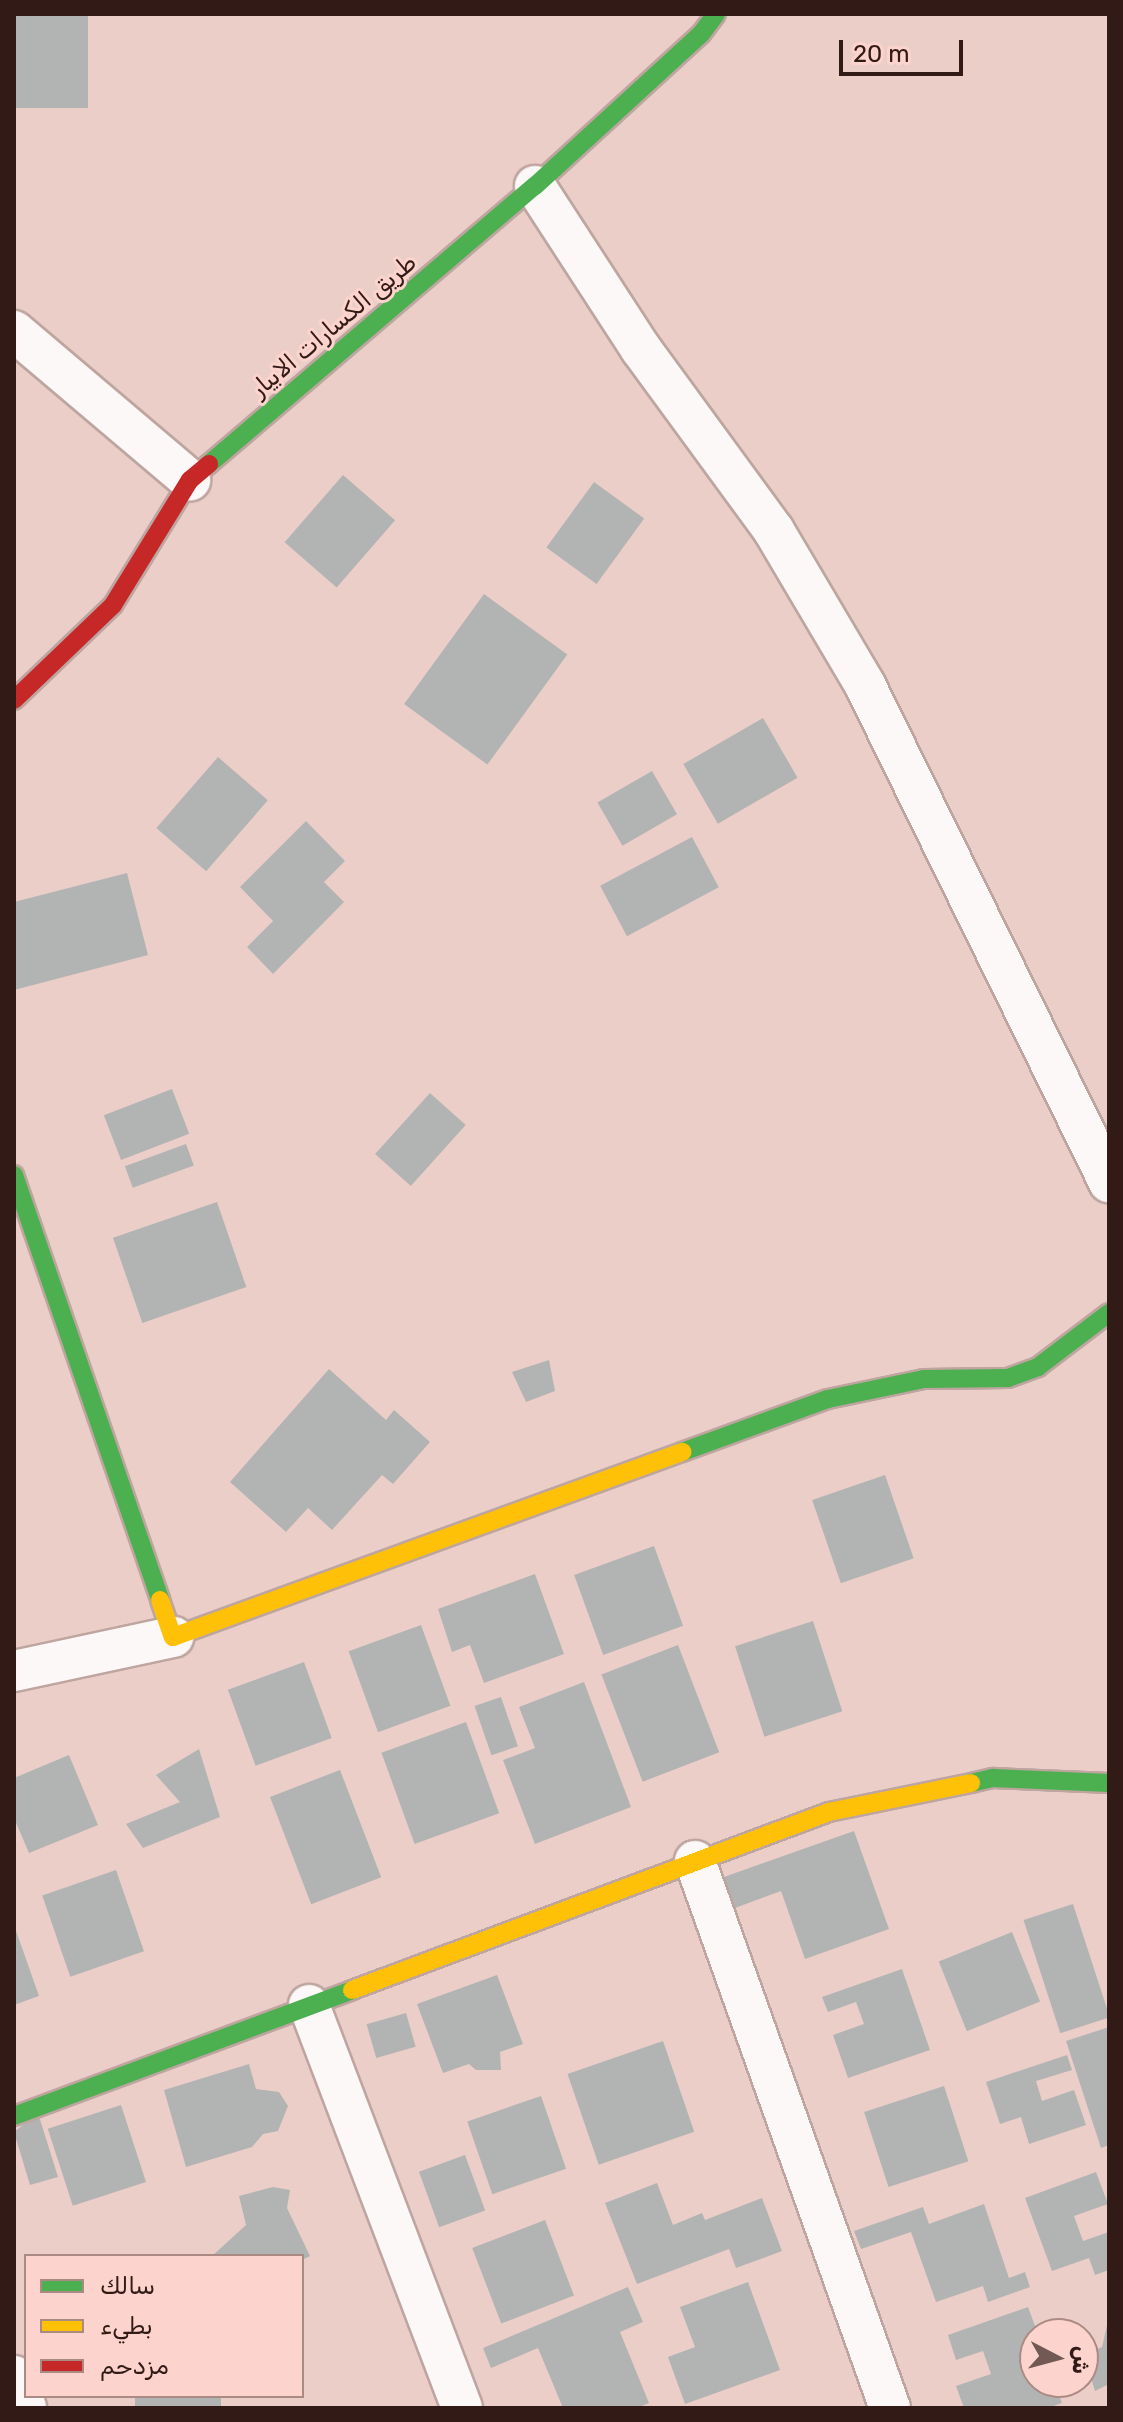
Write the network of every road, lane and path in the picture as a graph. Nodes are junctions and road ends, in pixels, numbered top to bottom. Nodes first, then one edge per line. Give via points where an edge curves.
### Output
1 (716, 14) edge
2 (535, 186) junction
3 (14, 331) edge
4 (190, 480) junction
5 (14, 700) edge
6 (14, 1175) edge
7 (1109, 1182) edge
8 (1109, 1313) edge
9 (173, 1637) junction
10 (14, 1671) edge
11 (1109, 1783) edge
12 (695, 1861) junction
13 (309, 2005) junction
14 (14, 2116) edge
15 (14, 2376) edge
16 (26, 2408) edge
17 (462, 2408) edge
18 (890, 2408) edge

1 - 2 street, طريق الكسارات الابيار via 701,34
2 - 4 street, طريق الكسارات الابيار
2 - 7 street via 641,349 774,531 865,685
3 - 4 street
4 - 5 street, طريق الكسارات الابيار via 113,605
6 - 9 street
8 - 9 street via 1038,1367 1008,1378 924,1379 828,1399
9 - 10 street
11 - 12 street via 993,1778 829,1812
12 - 13 street
12 - 18 street
13 - 14 street
13 - 17 street
15 - 16 street

